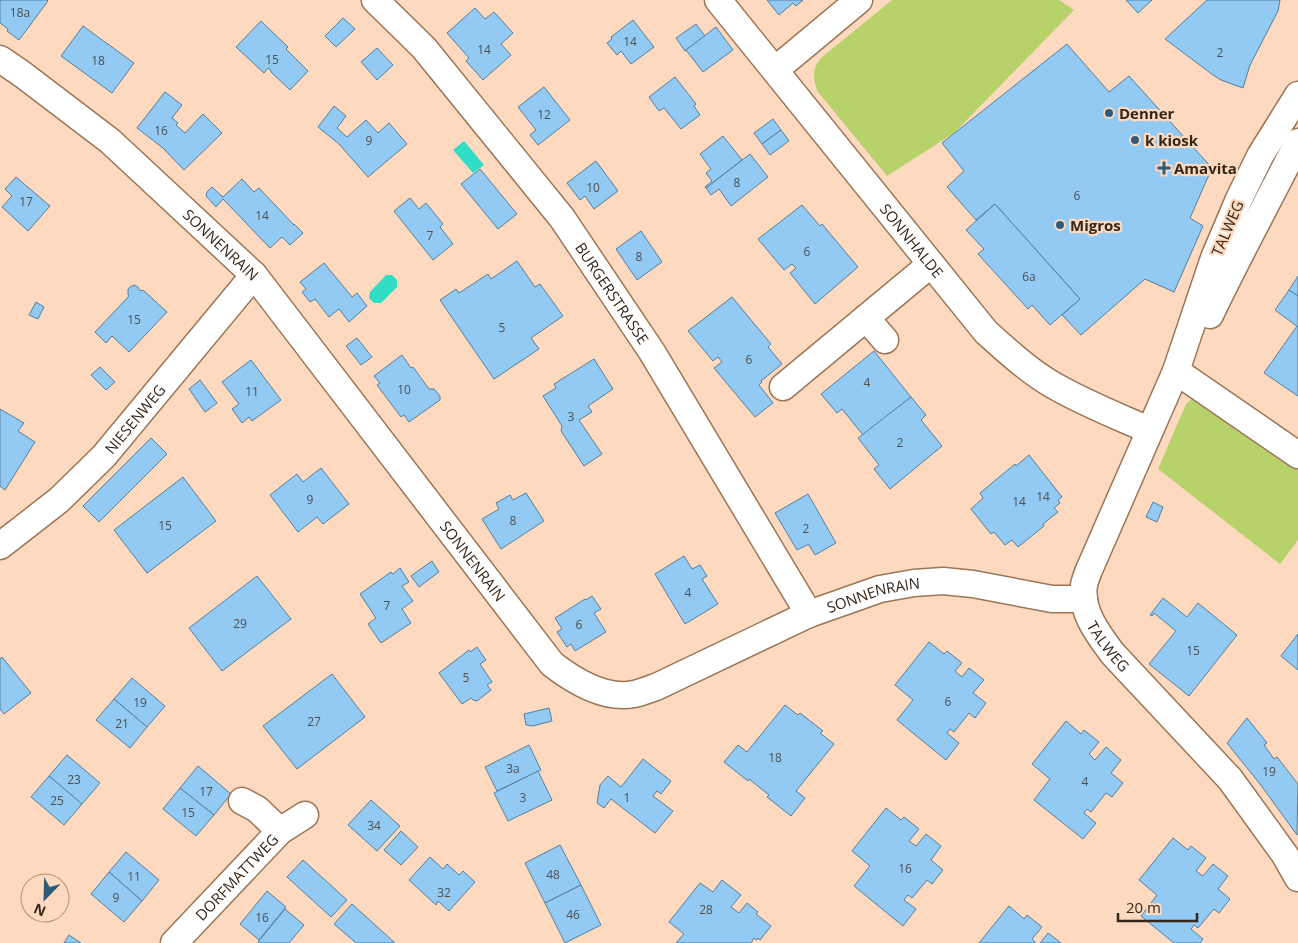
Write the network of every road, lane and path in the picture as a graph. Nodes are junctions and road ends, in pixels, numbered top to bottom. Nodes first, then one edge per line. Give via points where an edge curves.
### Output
1 (375, 0) edge
2 (718, 0) edge
3 (859, 0) edge
4 (0, 59) edge
5 (776, 70) junction
6 (1298, 95) edge
7 (1298, 142) edge
8 (931, 264) junction
9 (254, 275) junction
10 (866, 318) junction
11 (885, 340) dead end
12 (1176, 371) junction
13 (783, 387) dead end
14 (1149, 430) junction
15 (1298, 455) edge
16 (0, 546) edge
17 (1084, 599) junction
18 (809, 614) junction
19 (249, 801) dead end
20 (304, 815) dead end
21 (280, 831) junction
22 (1298, 878) edge
23 (174, 943) edge

1 - 18 street, BURGERSTRASSE via 424,48 562,218 652,352
2 - 5 street, SONNHALDE
3 - 5 street
4 - 9 street, SONNENRAIN via 110,141
5 - 8 street, SONNHALDE
6 - 12 street, TALWEG via 1260,156 1239,199 1214,258
7 - 12 street, TALWEG via 1200,335
8 - 10 street
8 - 14 street, SONNHALDE via 986,332 1034,372 1073,396
9 - 16 street, NIESENWEG via 104,456 59,500
9 - 18 street, SONNENRAIN via 552,664 565,674 596,690 633,694 656,687
10 - 11 street
10 - 13 street
12 - 14 street, TALWEG
12 - 15 street
14 - 17 street, TALWEG via 1089,570
17 - 18 street, SONNENRAIN via 1052,599 943,581 880,589
17 - 22 street, TALWEG via 1088,615 1113,654 1230,779
19 - 21 street
20 - 21 street, DORFMATTWEG
21 - 23 street, DORFMATTWEG

